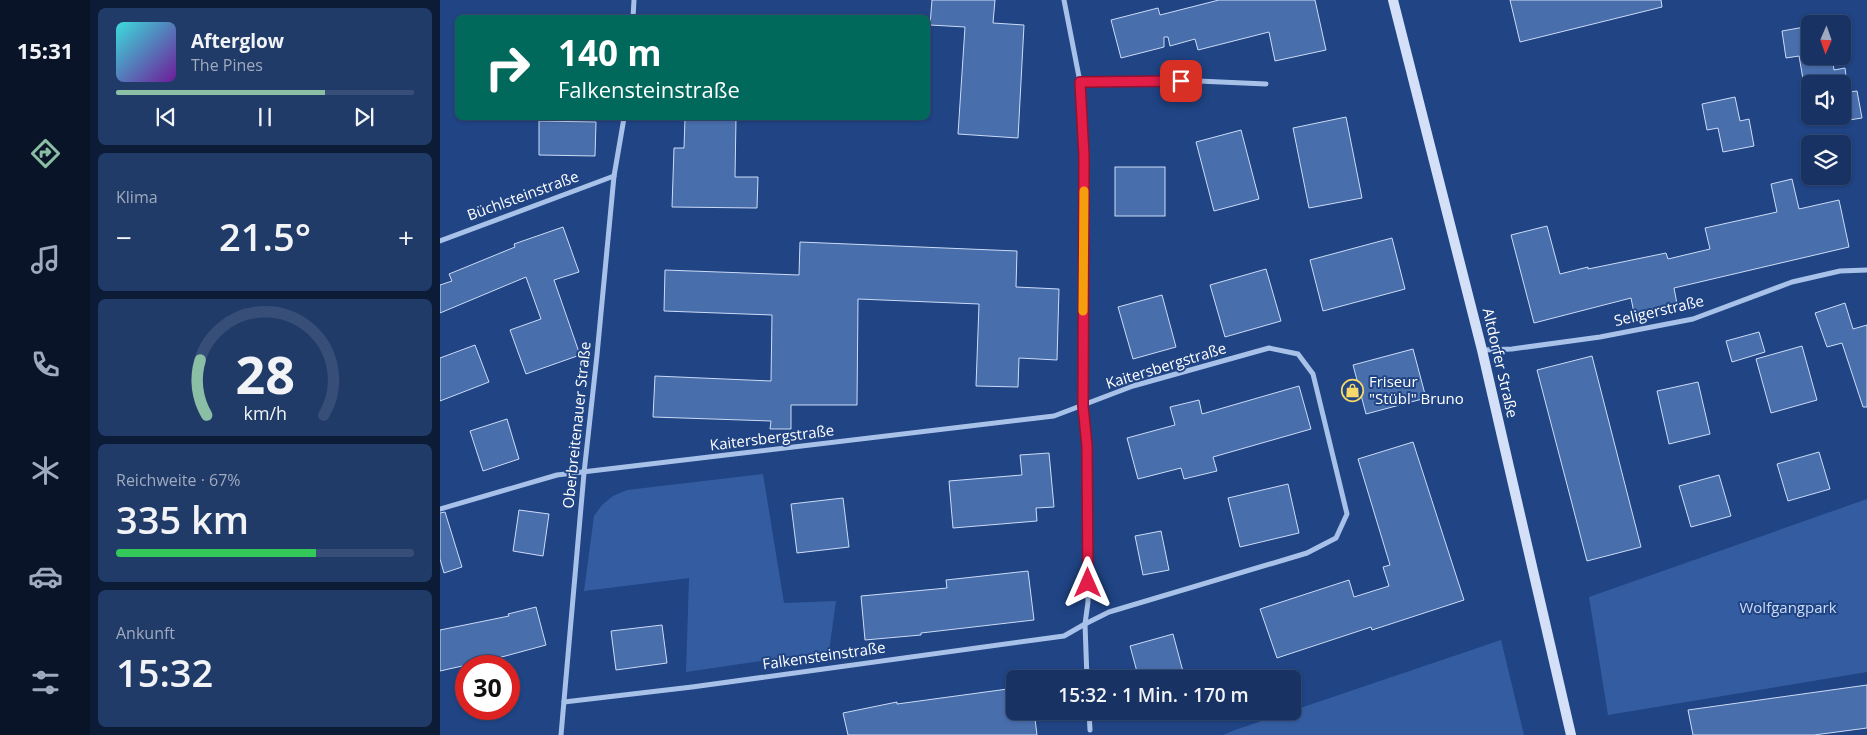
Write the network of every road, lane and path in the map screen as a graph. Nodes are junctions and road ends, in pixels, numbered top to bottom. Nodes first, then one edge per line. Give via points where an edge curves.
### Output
1 (634, 0) edge
2 (1064, 0) edge
3 (1394, 0) edge
4 (633, 15) edge
5 (1080, 82) junction
6 (1266, 84) dead end
7 (624, 120) edge
8 (614, 176) junction
9 (440, 241) edge
10 (1867, 270) edge
11 (1482, 350) junction
12 (1083, 406) junction
13 (584, 473) junction
14 (440, 509) edge
15 (1085, 624) junction
16 (1087, 670) edge
17 (564, 702) junction
18 (1089, 720) edge
19 (1090, 730) dead end
20 (561, 735) edge
21 (1571, 735) edge

1 - 4 street
2 - 5 street
3 - 11 main road, Altdorfer Straße
5 - 6 street
5 - 12 street via 1084,156
7 - 8 street, Oberbreitenauer Straße
8 - 9 street, Büchlsteinstraße
8 - 13 street, Oberbreitenauer Straße
10 - 11 street, Seligerstraße via 1840,271 1792,282 1693,319 1600,337
11 - 21 main road, Altdorfer Straße
12 - 13 street, Kaitersbergstraße via 1054,416
12 - 15 street via 1087,446 1088,602
12 - 15 street, Kaitersbergstraße via 1133,386 1269,348 1298,354 1313,374 1347,514 1336,538 1307,552 1109,612
13 - 14 street, Kaitersbergstraße via 557,475
13 - 17 street, Oberbreitenauer Straße
15 - 16 street
15 - 17 street, Falkensteinstraße via 1064,636
17 - 20 street, Oberbreitenauer Straße
18 - 19 street

